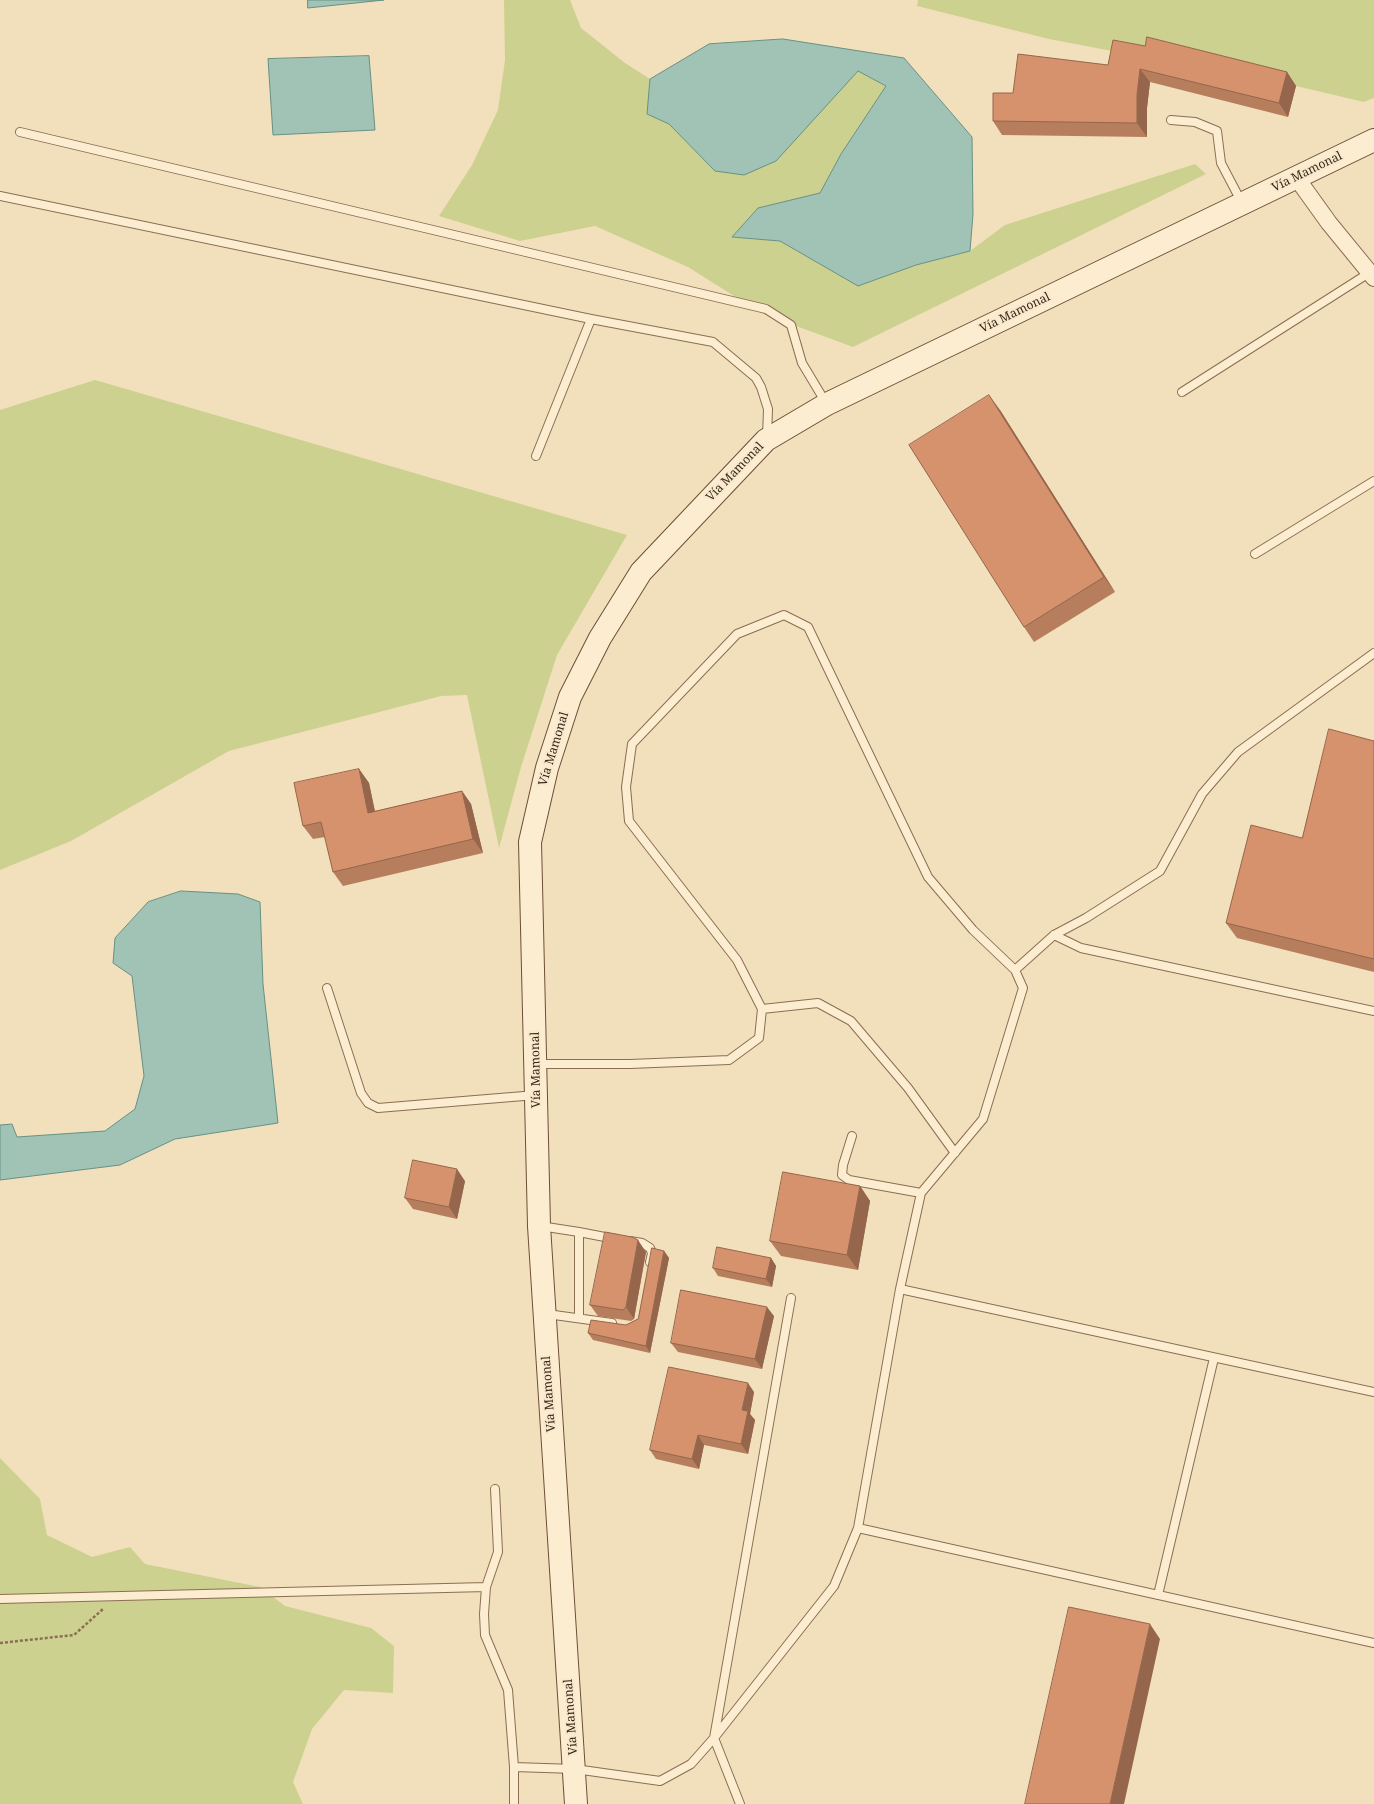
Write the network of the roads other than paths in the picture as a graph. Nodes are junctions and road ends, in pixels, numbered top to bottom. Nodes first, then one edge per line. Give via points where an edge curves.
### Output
1 (1171, 120) dead end
2 (20, 132) dead end
3 (1374, 140) edge
4 (1296, 177) junction
5 (0, 196) edge
6 (1243, 203) junction
7 (1371, 275) edge
8 (591, 319) junction
9 (1182, 392) dead end
10 (827, 404) junction
11 (766, 440) junction
12 (536, 456) dead end
13 (1374, 480) edge
14 (1255, 554) dead end
15 (1374, 653) edge
16 (1054, 935) junction
17 (1015, 970) junction
18 (327, 988) dead end
19 (762, 1009) junction
20 (1374, 1011) edge
21 (536, 1064) junction
22 (537, 1095) junction
23 (852, 1136) dead end
24 (955, 1153) junction
25 (921, 1193) junction
26 (539, 1226) junction
27 (579, 1232) junction
28 (649, 1268) edge
29 (900, 1289) junction
30 (791, 1298) dead end
31 (544, 1314) junction
32 (580, 1318) junction
33 (624, 1326) edge
34 (1214, 1358) junction
35 (1374, 1392) edge
36 (495, 1489) dead end
37 (858, 1528) junction
38 (486, 1587) junction
39 (1158, 1595) junction
40 (0, 1599) edge
41 (1374, 1643) edge
42 (714, 1738) junction
43 (514, 1767) junction
44 (575, 1769) junction
45 (514, 1804) edge
46 (576, 1804) edge
47 (740, 1804) edge

1 - 6 lane via 1195,122 1217,131 1221,163
2 - 10 lane via 766,309 791,324 802,363
3 - 4 street, Vía Mamonal
4 - 6 street, Vía Mamonal
4 - 7 street via 1329,224
5 - 8 lane
6 - 10 street, Vía Mamonal
7 - 9 lane
8 - 11 lane via 713,342 756,378 761,387 768,409
8 - 12 lane
10 - 11 street, Vía Mamonal
11 - 21 street, Vía Mamonal via 641,572 600,638 570,697 547,768 530,842
13 - 14 lane
15 - 16 lane via 1238,752 1202,794 1160,871
16 - 17 lane
16 - 20 lane via 1081,948
17 - 19 lane via 973,930 928,877 808,627 784,615 737,634 632,744 626,787 628,821 737,960
17 - 24 lane via 1024,988 983,1119
18 - 22 lane via 361,1093 368,1103 378,1108
19 - 21 lane via 760,1038 729,1060
19 - 24 lane via 818,1003 851,1021 908,1088
21 - 22 street, Vía Mamonal
22 - 26 street, Vía Mamonal
23 - 25 lane via 842,1175 849,1180
24 - 25 lane
25 - 29 lane
26 - 27 lane
26 - 31 street, Vía Mamonal
27 - 28 lane via 642,1243 650,1248 652,1253
27 - 32 lane
29 - 34 lane
29 - 37 lane
30 - 42 lane
31 - 32 lane
31 - 44 street, Vía Mamonal
32 - 33 lane
34 - 35 lane
34 - 39 lane
36 - 38 lane via 498,1552
37 - 39 lane
37 - 42 lane via 834,1586
38 - 40 lane
38 - 43 lane via 485,1635 508,1690
39 - 41 lane
42 - 44 lane via 690,1764 660,1781
42 - 47 lane
43 - 44 lane
43 - 45 lane
44 - 46 street, Vía Mamonal

